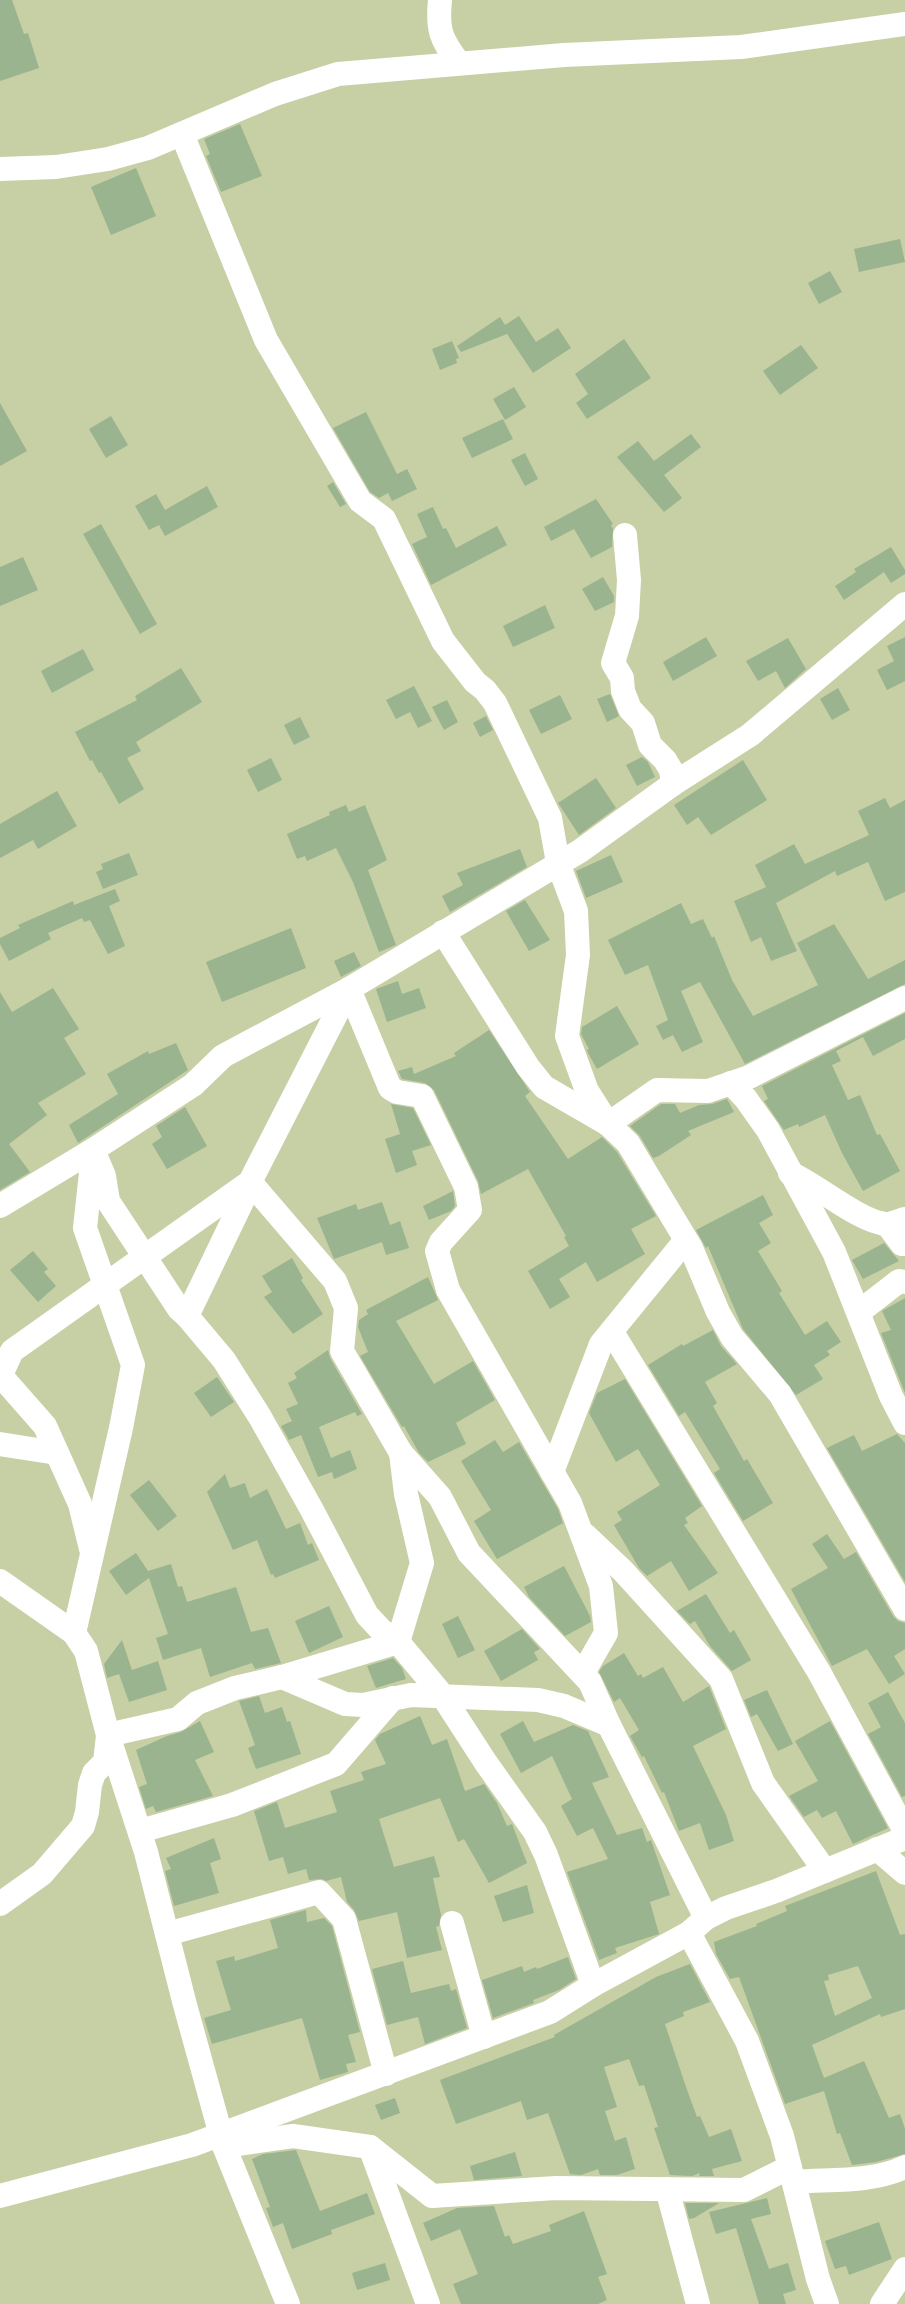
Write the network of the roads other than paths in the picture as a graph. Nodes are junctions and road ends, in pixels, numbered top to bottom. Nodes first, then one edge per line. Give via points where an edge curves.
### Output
1 (440, 0) edge
2 (905, 24) edge
3 (459, 63) junction
4 (182, 134) junction
5 (0, 169) edge
6 (626, 535) dead end
7 (905, 604) edge
8 (673, 784) junction
9 (558, 864) junction
10 (443, 932) junction
11 (349, 989) junction
12 (905, 998) edge
13 (731, 1083) junction
14 (608, 1124) junction
15 (93, 1150) junction
16 (790, 1173) junction
17 (0, 1206) edge
18 (896, 1221) edge
19 (685, 1241) junction
20 (904, 1248) edge
21 (146, 1256) junction
22 (905, 1282) edge
23 (104, 1286) junction
24 (859, 1312) junction
25 (187, 1316) junction
26 (612, 1332) junction
27 (0, 1377) edge
28 (905, 1423) edge
29 (0, 1444) edge
30 (57, 1453) junction
31 (401, 1453) junction
32 (552, 1472) junction
33 (581, 1531) junction
34 (92, 1555) junction
35 (0, 1581) edge
36 (905, 1609) edge
37 (74, 1633) junction
38 (398, 1642) junction
39 (582, 1672) junction
40 (282, 1677) junction
41 (442, 1695) junction
42 (393, 1698) junction
43 (609, 1725) junction
44 (108, 1735) junction
45 (140, 1831) junction
46 (905, 1831) edge
47 (905, 1838) edge
48 (877, 1850) junction
49 (825, 1871) junction
50 (905, 1873) edge
51 (0, 1904) edge
52 (452, 1923) dead end
53 (697, 1926) junction
54 (167, 1934) junction
55 (593, 1985) junction
56 (484, 2037) junction
57 (386, 2074) junction
58 (222, 2140) junction
59 (370, 2147) junction
60 (905, 2167) edge
61 (792, 2175) junction
62 (667, 2189) junction
63 (0, 2196) edge
64 (905, 2269) edge
65 (288, 2304) edge
66 (428, 2304) edge
67 (698, 2304) edge
68 (827, 2304) edge
69 (882, 2304) edge

1 - 3 street via 442,42
2 - 3 street via 742,47
3 - 4 street via 338,74 275,94
4 - 5 street via 108,159 56,167
4 - 9 street via 266,340 360,501 384,519 444,641 495,703 550,818
6 - 8 street via 630,580 627,616 613,663 622,678 630,709 643,722 650,745 671,770
7 - 8 street via 750,735
8 - 9 street
9 - 10 street
9 - 14 street via 576,911 578,955 567,1036 588,1091
10 - 11 street
10 - 14 street via 544,1087
11 - 15 street via 223,1056 193,1085
11 - 21 street via 250,1182
11 - 32 street via 390,1088 422,1096 466,1187 470,1210 440,1242 437,1251 448,1290
12 - 13 street via 749,1077
13 - 14 street via 708,1091 657,1090
13 - 16 street via 768,1130
14 - 19 street via 628,1143
15 - 17 street
15 - 21 street via 104,1176 108,1201
15 - 23 street via 85,1228
16 - 18 street via 855,1212
16 - 24 street via 834,1252
18 - 20 street
19 - 26 street
19 - 36 street via 732,1337 780,1394
21 - 23 street
21 - 25 street via 179,1309
22 - 24 street via 899,1282
23 - 27 street via 12,1351
23 - 34 street via 133,1365
24 - 28 street via 891,1396
25 - 31 street via 251,1183 335,1281 346,1308 342,1351
25 - 38 street via 224,1360 260,1417 367,1615 380,1630
26 - 32 street via 601,1344
26 - 46 street via 819,1672
27 - 30 street via 45,1426
29 - 30 street
30 - 34 street via 80,1504
31 - 38 street via 406,1494 422,1563
31 - 39 street via 440,1497 468,1553
32 - 33 street
33 - 39 street via 601,1586 606,1633
33 - 49 street via 623,1571 721,1679 763,1783
34 - 37 street
35 - 37 street
37 - 44 street via 86,1651
38 - 40 street
38 - 41 street
39 - 43 street via 590,1682
40 - 42 street via 345,1704 363,1705
40 - 44 street via 235,1688 204,1700 178,1719
41 - 42 street
41 - 43 street via 538,1700 564,1706
41 - 55 street via 546,1855
42 - 45 street via 336,1764 232,1805
43 - 53 street
44 - 45 street
44 - 51 street via 105,1762 94,1774 90,1785 83,1826 42,1874
45 - 54 street
47 - 48 street
48 - 49 street
48 - 50 street
49 - 53 street via 776,1892 726,1908
52 - 56 street
53 - 55 street
53 - 61 street via 747,2041 782,2136
54 - 57 street via 318,1892 344,1918
54 - 58 street
55 - 56 street via 550,2012
56 - 57 street
57 - 58 street
58 - 59 street via 293,2136
58 - 63 street
58 - 65 street
59 - 62 street via 432,2196 556,2188
59 - 66 street
60 - 61 street via 870,2178
61 - 62 street via 744,2190
61 - 68 street
62 - 67 street
64 - 69 street

